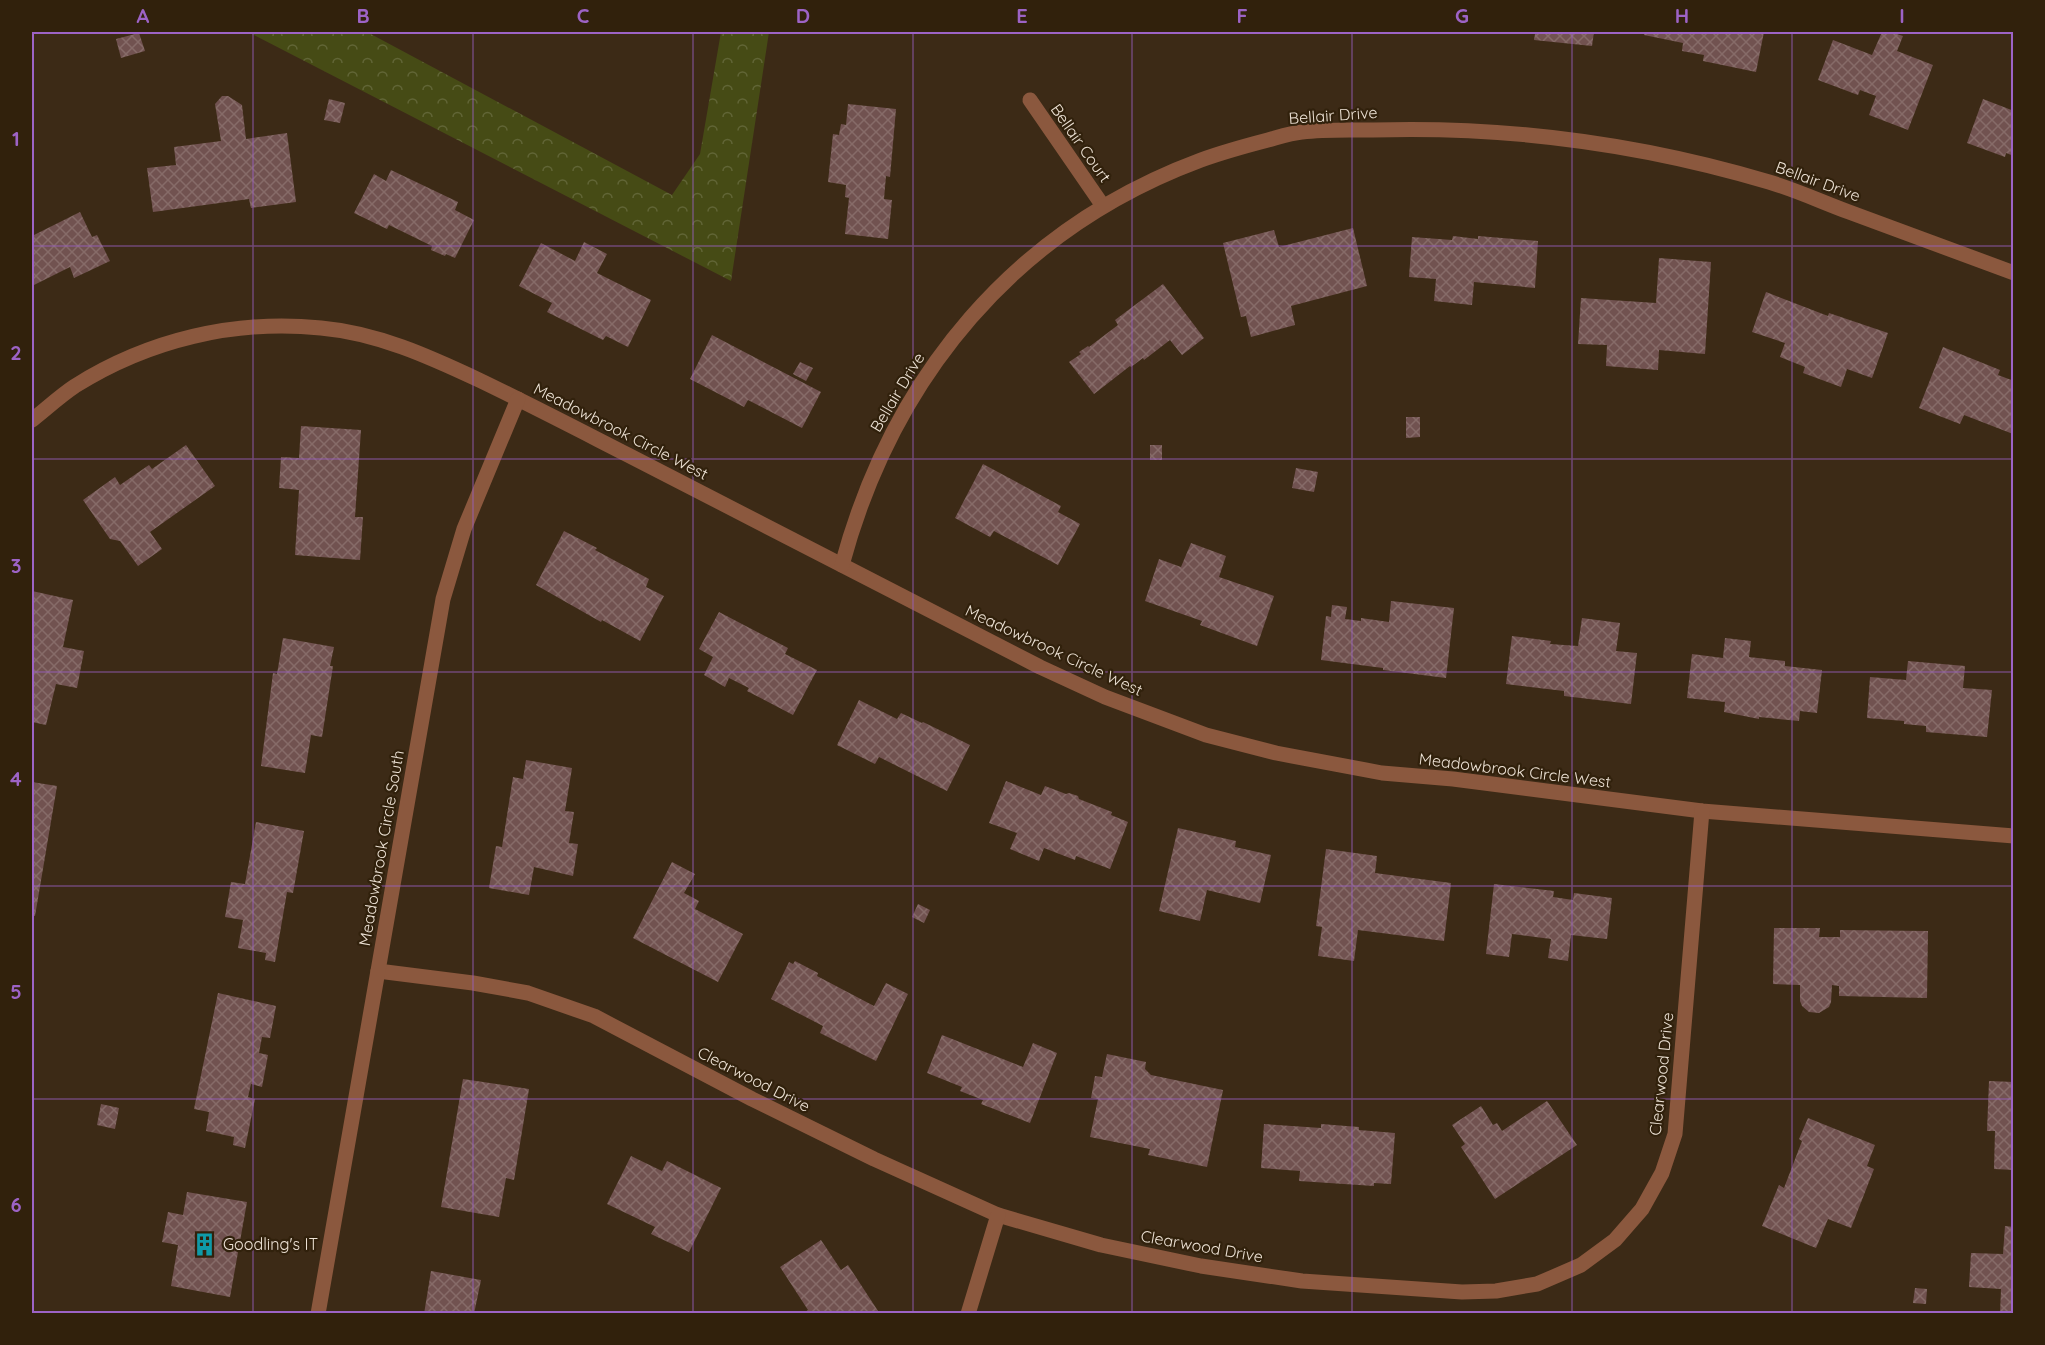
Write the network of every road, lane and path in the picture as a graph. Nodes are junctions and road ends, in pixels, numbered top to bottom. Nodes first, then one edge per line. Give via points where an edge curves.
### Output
1 (1030, 100) dead end
2 (1103, 206) junction
3 (2013, 273) edge
4 (518, 399) junction
5 (32, 420) edge
6 (842, 565) junction
7 (1702, 811) junction
8 (2013, 836) edge
9 (378, 971) junction
10 (998, 1215) junction
11 (318, 1314) edge
12 (968, 1314) edge

1 - 2 street, Bellair Court
2 - 3 street, Bellair Drive via 1172,171 1226,151 1301,132 1428,128 1538,136 1645,151 1771,182
2 - 6 street, Bellair Drive via 1054,239 1009,278 967,321 919,384 881,453 852,527
4 - 5 street, Meadowbrook Circle West via 422,353 373,337 322,328 270,326 218,331 131,356 75,386
4 - 6 street, Meadowbrook Circle West
4 - 9 street, Meadowbrook Circle South via 464,529 443,599
6 - 7 street, Meadowbrook Circle West via 1105,698 1206,735 1382,773
7 - 8 street, Meadowbrook Circle West
7 - 10 street, Clearwood Drive via 1676,1134 1662,1173 1642,1209 1615,1240 1581,1264 1537,1284 1496,1291 1302,1281 1101,1245
9 - 10 street, Clearwood Drive via 528,993 594,1016 752,1099
9 - 11 street, Meadowbrook Circle South
10 - 12 street

